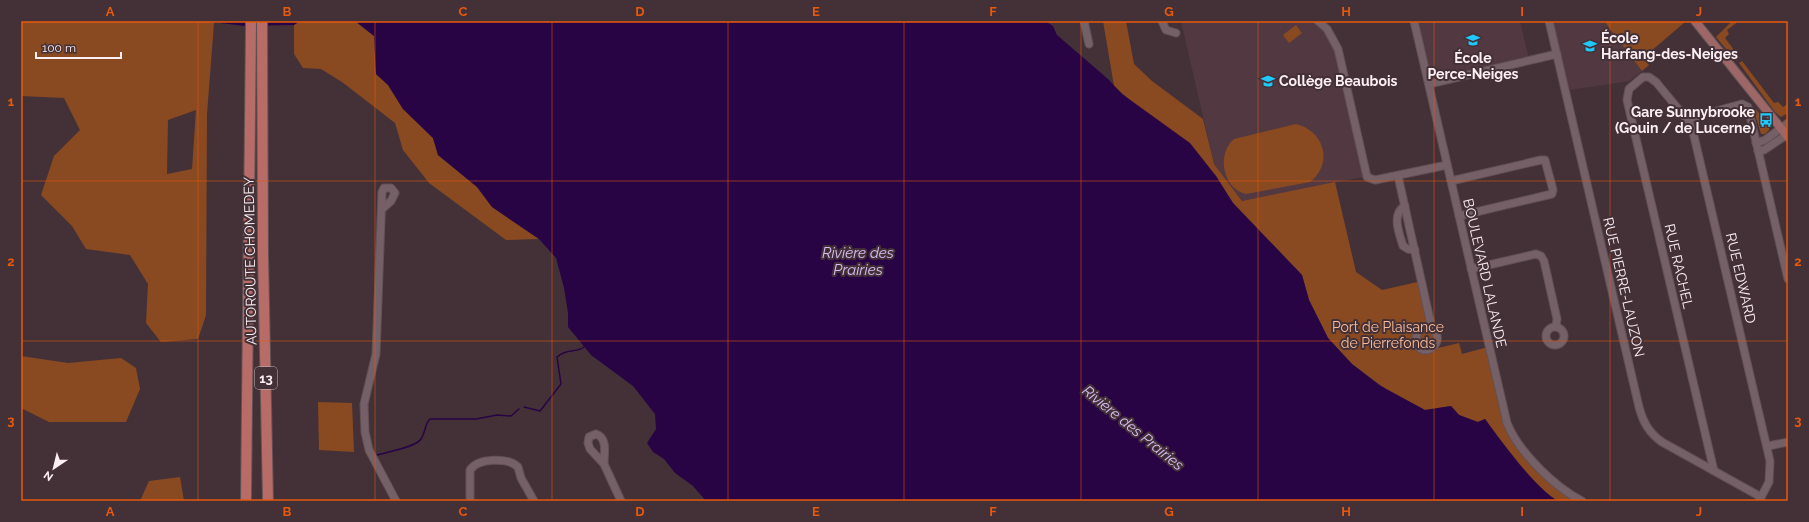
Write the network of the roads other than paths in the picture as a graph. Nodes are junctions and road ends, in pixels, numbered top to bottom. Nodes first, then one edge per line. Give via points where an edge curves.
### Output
1 (251, 21) edge
2 (262, 21) edge
3 (1084, 21) edge
4 (1162, 21) edge
5 (1318, 21) edge
6 (1414, 21) edge
7 (1549, 21) edge
8 (1695, 21) edge
9 (1176, 33) dead end
10 (1089, 44) dead end
11 (1557, 54) junction
12 (1647, 76) joint
13 (1429, 84) junction
14 (1687, 119) junction
15 (1788, 123) edge
16 (1781, 128) junction
17 (1787, 136) edge
18 (1756, 143) junction
19 (1758, 151) junction
20 (1447, 165) junction
21 (1398, 176) junction
22 (1451, 181) junction
23 (1405, 206) junction
24 (383, 208) dead end
25 (1459, 216) junction
26 (1415, 250) junction
27 (1471, 269) junction
28 (1788, 279) edge
29 (1556, 326) dead end
30 (1432, 329) dead end
31 (247, 398) junction
32 (1788, 442) edge
33 (1768, 446) junction
34 (604, 464) dead end
35 (1714, 471) junction
36 (1760, 499) edge
37 (240, 501) edge
38 (246, 501) edge
39 (268, 501) edge
40 (396, 501) edge
41 (470, 501) edge
42 (534, 501) edge
43 (621, 501) edge
44 (1582, 501) edge

1 - 31 highway, AUTOROUTE CHOMEDEY / 13
2 - 39 highway, AUTOROUTE CHOMEDEY / 13
3 - 10 street
4 - 9 street via 1166,30
5 - 21 street via 1328,29 1338,49 1368,177 1375,180
6 - 13 street, BOULEVARD LALANDE
7 - 11 street, RUE PIERRE-LAUZON
8 - 16 main road
11 - 13 street
11 - 35 street, RUE PIERRE-LAUZON via 1641,415 1656,438
12 - 14 street, RUE EDWARD via 1656,82
12 - 35 street, RUE RACHEL via 1640,78 1632,86 1627,100
13 - 20 street, BOULEVARD LALANDE
14 - 18 street via 1744,104 1749,110
14 - 33 street, RUE EDWARD via 1694,136
15 - 16 street
16 - 17 main road
16 - 18 street via 1765,140
17 - 19 street
18 - 19 street
19 - 28 street
20 - 21 street
20 - 22 street, BOULEVARD LALANDE
21 - 23 street
22 - 25 street, BOULEVARD LALANDE
22 - 25 street via 1545,160 1553,190 1552,194
23 - 26 street
23 - 26 street via 1396,215 1399,234 1403,246
24 - 40 street via 380,227 376,354 364,404 364,432 369,450
25 - 27 street, BOULEVARD LALANDE
26 - 30 street
27 - 29 street via 1536,254 1541,256 1557,319
27 - 44 street, BOULEVARD LALANDE via 1511,434 1527,455 1550,477 1565,491
31 - 37 highway
31 - 38 highway, AUTOROUTE CHOMEDEY / 13
32 - 33 street
33 - 36 street, RUE EDWARD via 1770,475
34 - 43 street
35 - 36 street, RUE PIERRE-LAUZON
41 - 42 street via 472,467 478,463 508,461 518,467

